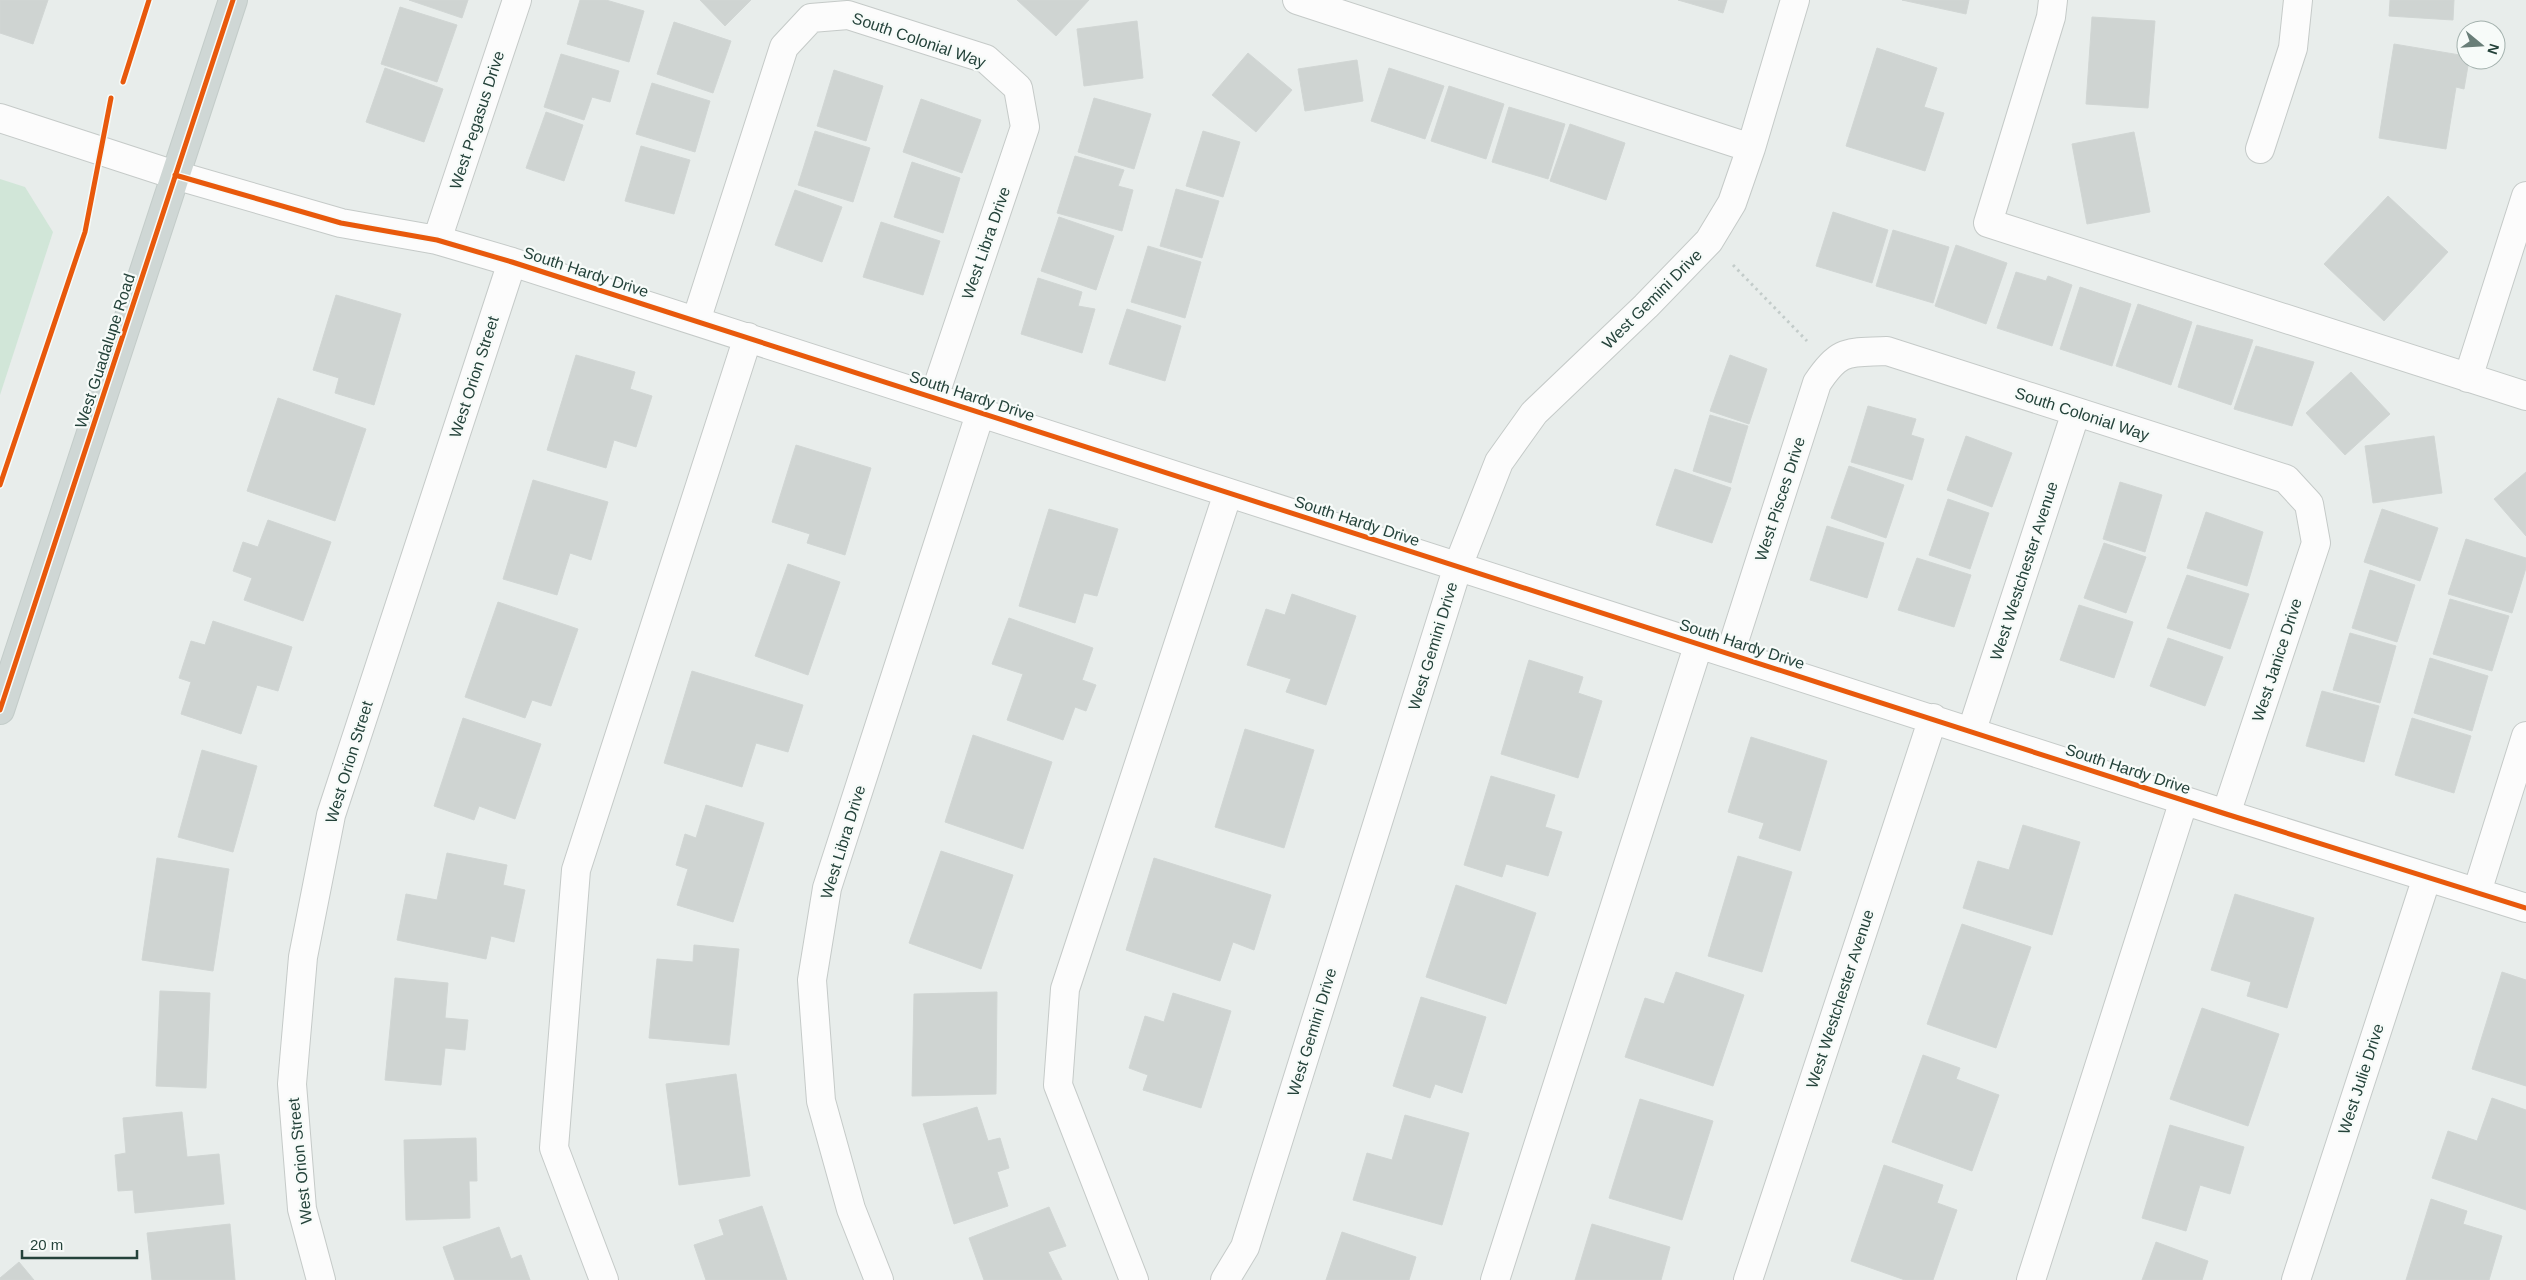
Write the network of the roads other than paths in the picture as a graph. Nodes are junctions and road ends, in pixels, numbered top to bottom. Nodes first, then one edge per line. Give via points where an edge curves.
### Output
1 (233, 0) edge
2 (517, 0) edge
3 (1297, 0) edge
4 (1795, 0) edge
5 (2053, 0) edge
6 (2298, 0) edge
7 (1018, 88) joint
8 (0, 118) edge
9 (1751, 148) junction
10 (2260, 149) dead end
11 (175, 175) junction
12 (2526, 196) edge
13 (437, 240) junction
14 (512, 262) junction
15 (696, 321) junction
16 (748, 338) junction
17 (1837, 359) joint
18 (2468, 378) junction
19 (2526, 396) edge
20 (934, 397) junction
21 (981, 411) junction
22 (2076, 412) junction
23 (1228, 493) junction
24 (2309, 504) joint
25 (1458, 566) junction
26 (1699, 644) junction
27 (1730, 654) junction
28 (0, 710) edge
29 (1932, 718) junction
30 (1972, 730) junction
31 (2526, 736) edge
32 (2184, 800) junction
33 (2226, 814) junction
34 (2427, 877) junction
35 (2477, 892) junction
36 (2526, 908) edge
37 (321, 1280) edge
38 (604, 1280) edge
39 (878, 1280) edge
40 (1134, 1280) edge
41 (1225, 1280) edge
42 (1495, 1280) edge
43 (1748, 1280) edge
44 (2031, 1280) edge
45 (2296, 1280) edge

1 - 11 main road, West Guadalupe Road
2 - 13 street, West Pegasus Drive
3 - 9 street
4 - 9 street, West Gemini Drive
5 - 18 street via 2051,17 1988,223
6 - 10 street via 2292,48
7 - 15 street, South Colonial Way via 986,59 848,15 811,18 784,47
7 - 20 street, West Libra Drive via 1025,127
8 - 11 street, South Hardy Drive
9 - 25 street, West Gemini Drive via 1732,203 1709,242 1534,413 1499,462
11 - 13 street, South Hardy Drive via 341,223
11 - 28 main road, West Guadalupe Road
12 - 18 street
13 - 14 street, South Hardy Drive
14 - 15 street, South Hardy Drive
14 - 37 street, West Orion Street via 331,815 303,957 292,1084 302,1209
15 - 16 street, South Hardy Drive
16 - 20 street, South Hardy Drive
16 - 38 street via 576,870 554,1148
17 - 22 street, South Colonial Way via 1887,351
17 - 27 street, West Pisces Drive via 1817,383
18 - 19 street
20 - 21 street, South Hardy Drive
21 - 23 street, South Hardy Drive
21 - 39 street, West Libra Drive via 827,888 812,980 821,1101 851,1209
22 - 24 street, South Colonial Way via 2286,479
22 - 30 street, West Westchester Avenue
23 - 25 street, South Hardy Drive
23 - 40 street via 1065,989 1058,1084
24 - 33 street, West Janice Drive via 2316,543
25 - 26 street, South Hardy Drive
25 - 41 street, West Gemini Drive via 1245,1247
26 - 27 street, South Hardy Drive
26 - 42 street
27 - 29 street, South Hardy Drive
29 - 30 street, South Hardy Drive
29 - 43 street, West Westchester Avenue
30 - 32 street, South Hardy Drive
31 - 35 street
32 - 33 street, South Hardy Drive
32 - 44 street
33 - 34 street, South Hardy Drive
34 - 35 street, South Hardy Drive
34 - 45 street, West Julie Drive
35 - 36 street, South Hardy Drive

